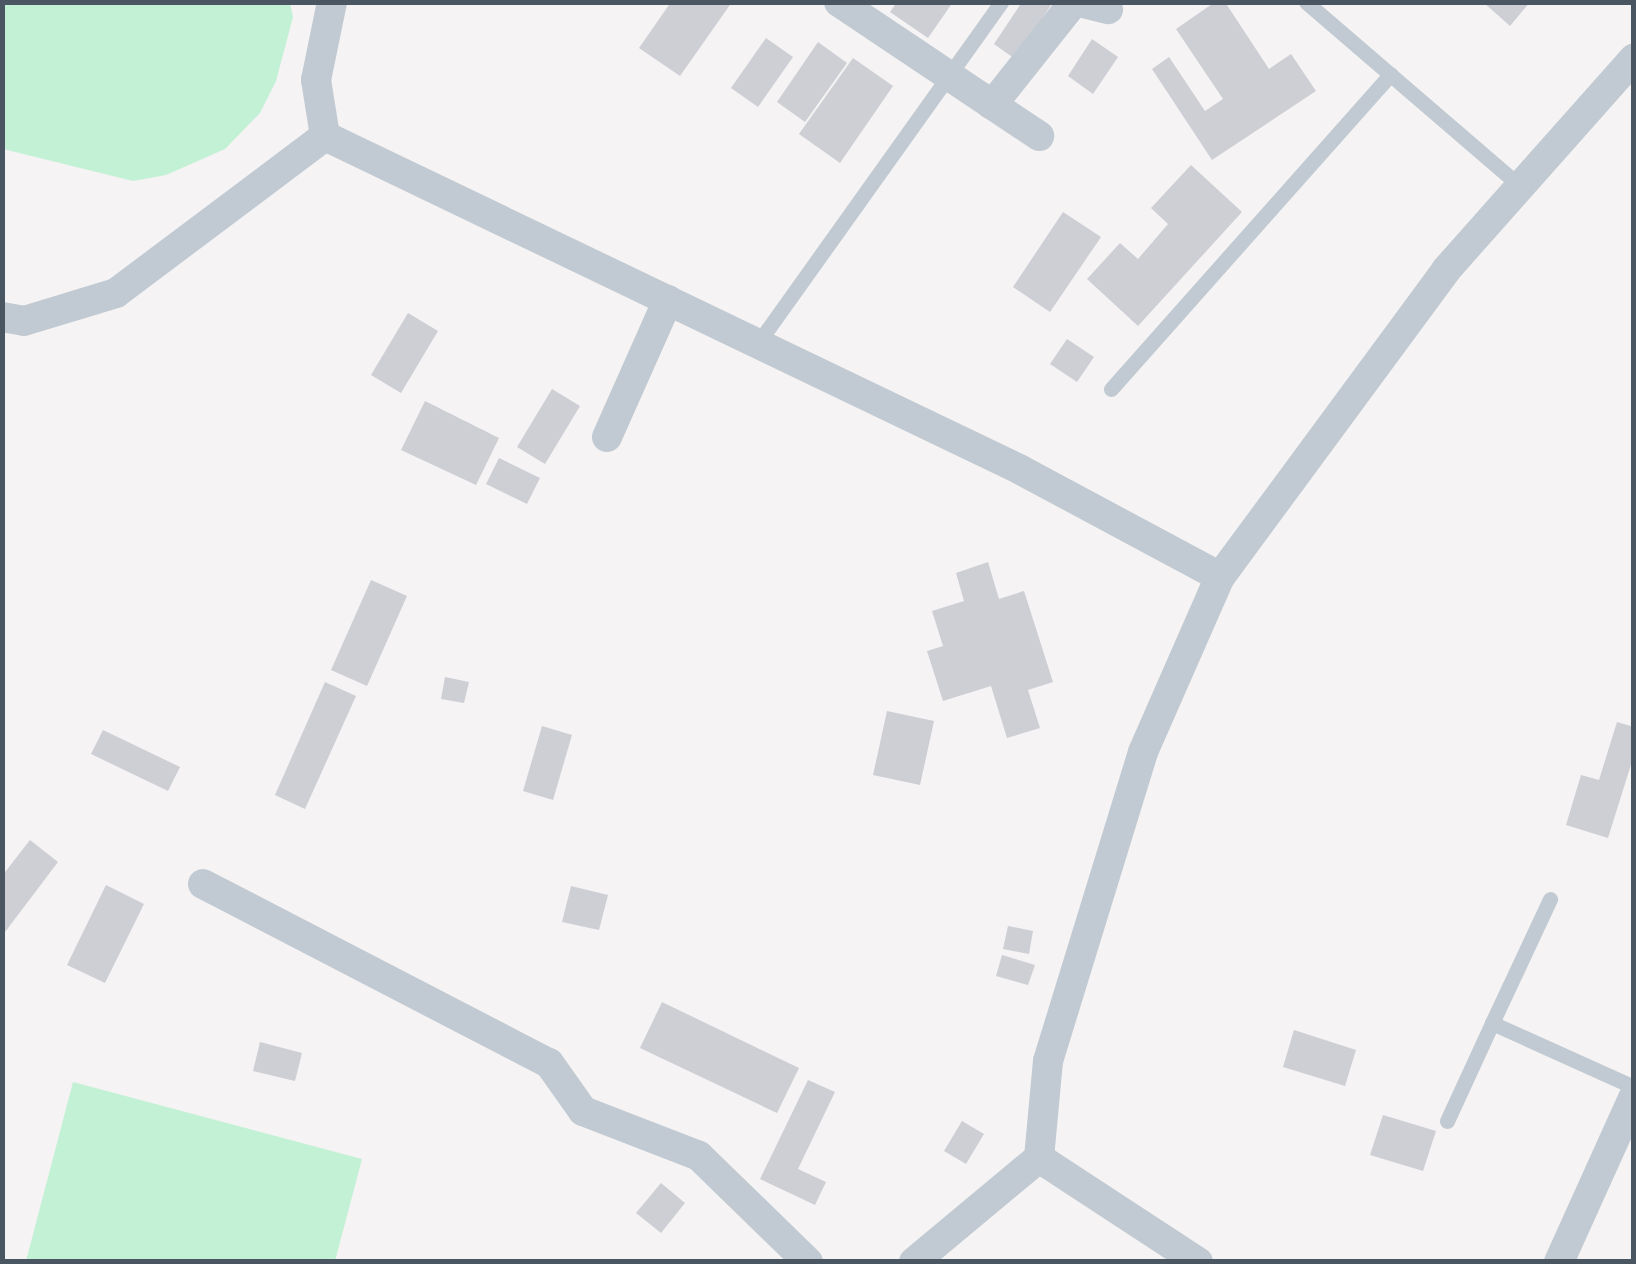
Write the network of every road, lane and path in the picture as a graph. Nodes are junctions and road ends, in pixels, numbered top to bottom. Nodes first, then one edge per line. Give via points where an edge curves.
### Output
1 (332, 2) edge
2 (839, 2) edge
3 (1001, 2) edge
4 (1306, 2) edge
5 (1087, 5) edge
6 (1634, 58) edge
7 (1391, 74) junction
8 (992, 105) junction
9 (325, 136) junction
10 (1039, 136) dead end
11 (1520, 186) junction
12 (668, 300) junction
13 (2, 317) edge
14 (758, 343) junction
15 (1111, 389) dead end
16 (607, 437) dead end
17 (1220, 577) junction
18 (204, 884) dead end
19 (1550, 899) dead end
20 (1492, 1023) junction
21 (1634, 1087) edge
22 (1634, 1096) edge
23 (1447, 1122) dead end
24 (1039, 1158) junction
25 (808, 1262) edge
26 (914, 1262) edge
27 (1198, 1262) edge
28 (1559, 1262) edge

1 - 9 street via 316,80
2 - 8 street
3 - 14 lane
4 - 7 lane
5 - 8 street
6 - 11 street
7 - 11 lane
7 - 15 lane
8 - 10 street
9 - 12 street
9 - 13 street via 116,293 24,321
11 - 17 street via 1446,270
12 - 14 street
12 - 16 street
14 - 17 street via 1019,469
17 - 24 street via 1143,752 1048,1061
18 - 25 street via 550,1063 583,1112 700,1156
19 - 20 lane
20 - 21 lane
20 - 23 lane
22 - 28 street
24 - 26 street
24 - 27 street

